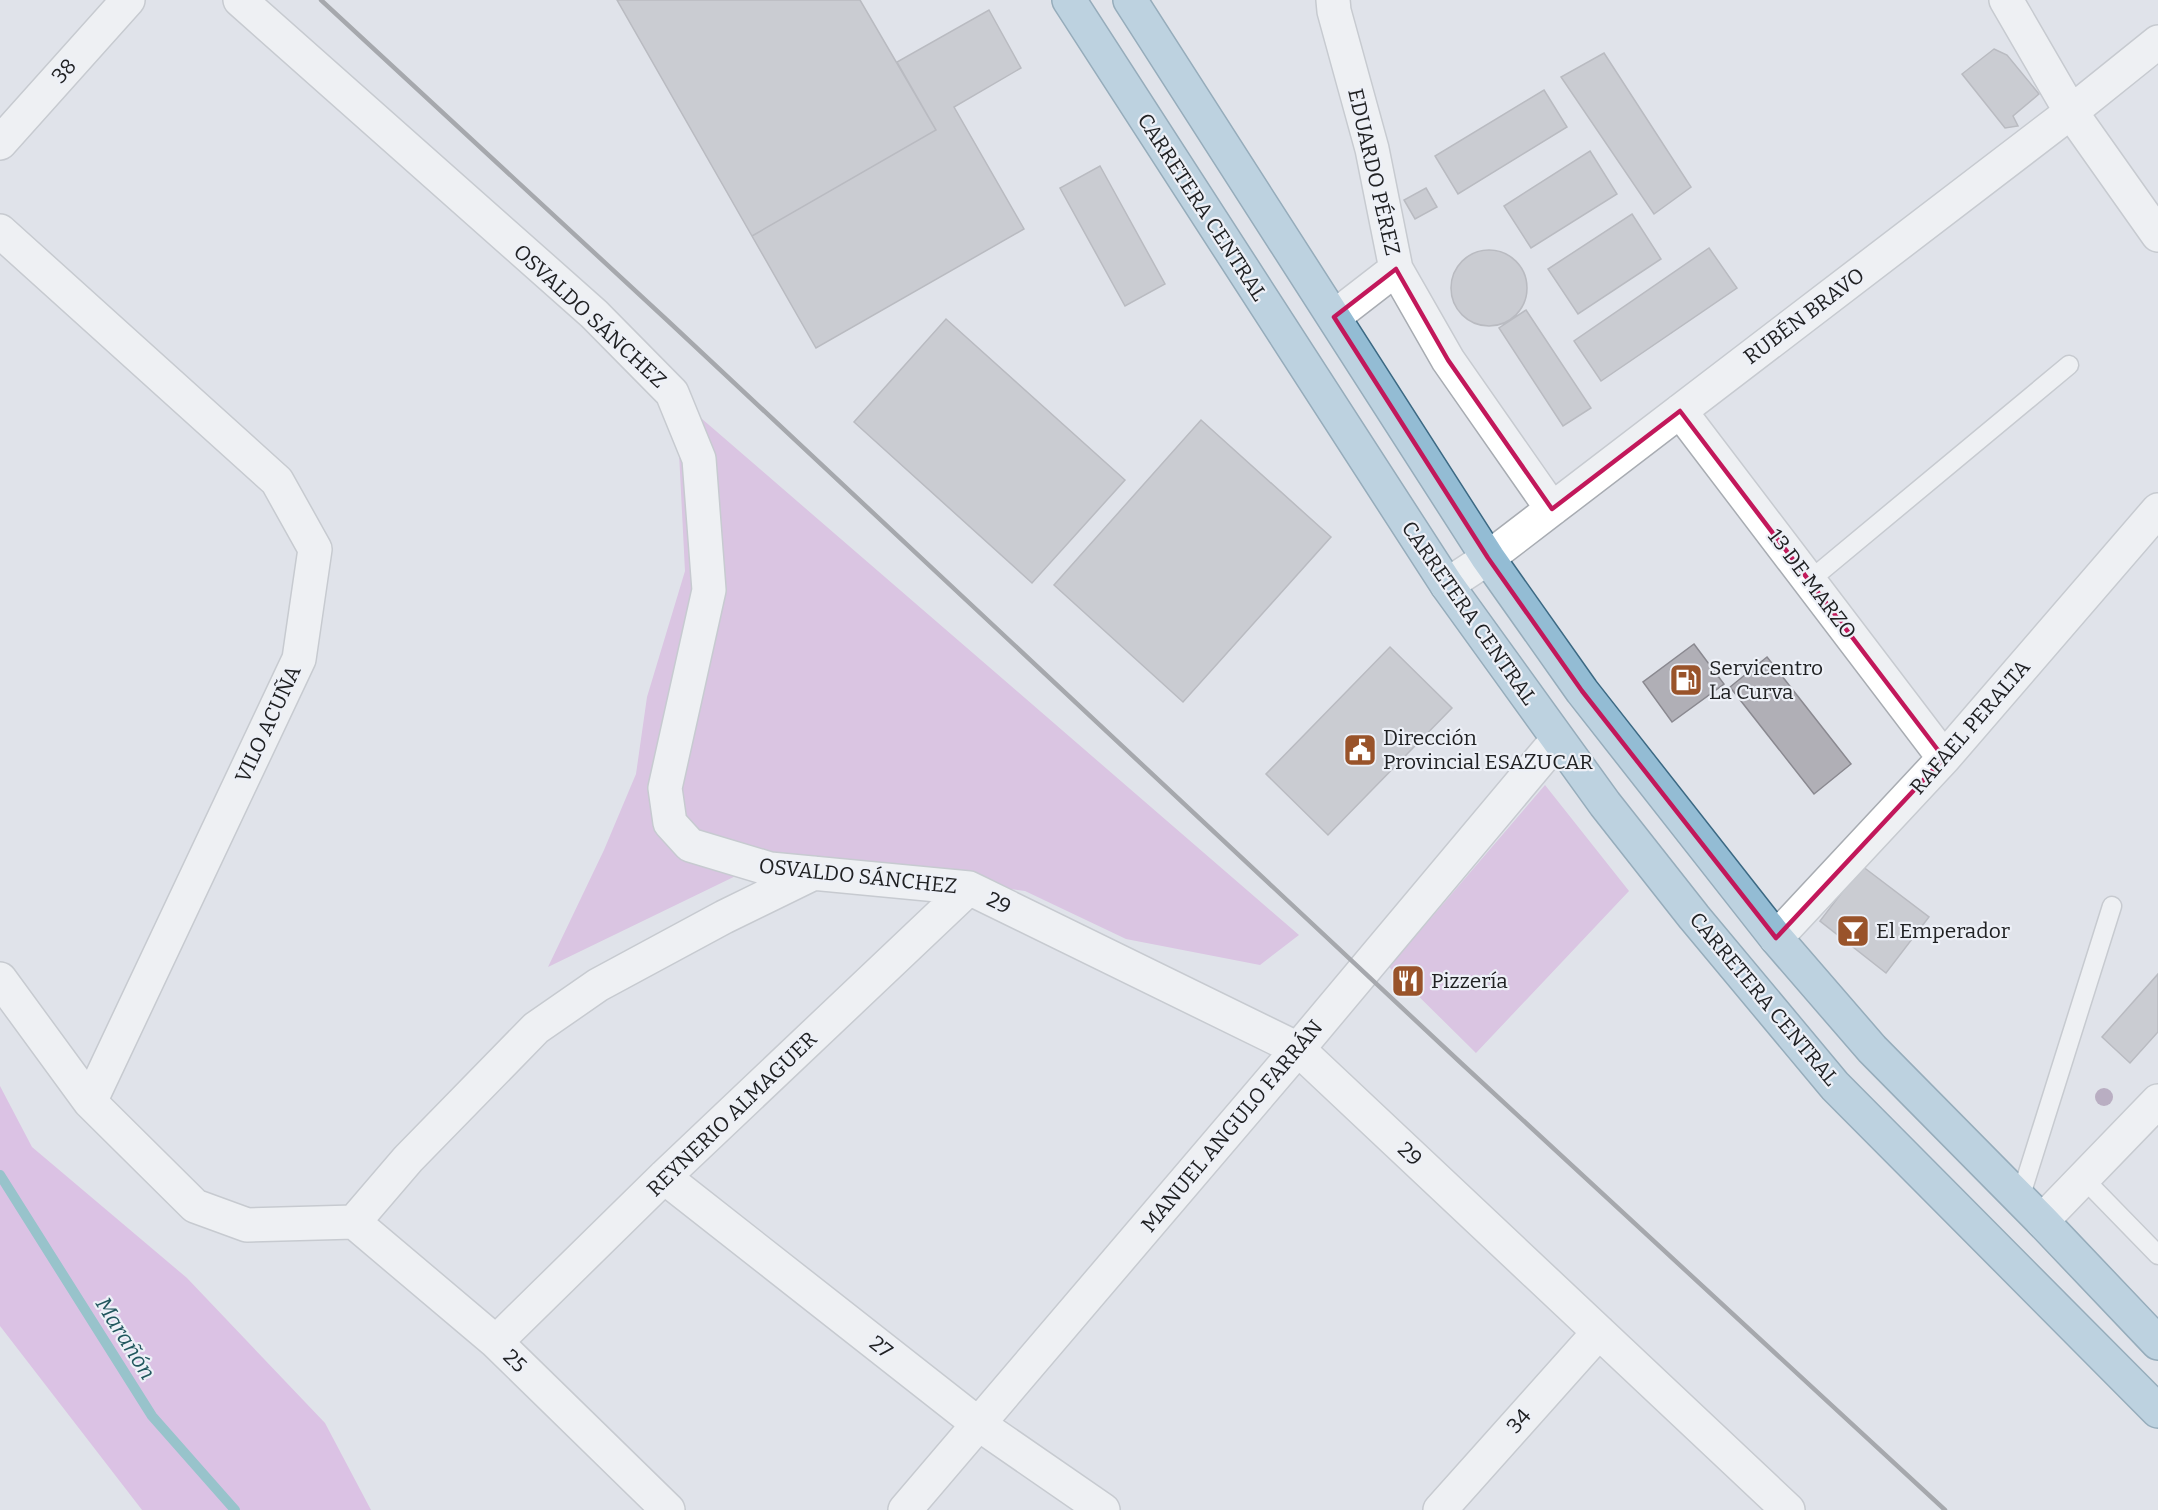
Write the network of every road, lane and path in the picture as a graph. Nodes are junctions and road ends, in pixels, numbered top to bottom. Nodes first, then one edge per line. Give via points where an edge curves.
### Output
1 (128, 0) edge
2 (240, 0) edge
3 (1069, 0) edge
4 (1130, 0) edge
5 (1333, 0) edge
6 (2006, 0) edge
7 (2158, 42) edge
8 (2071, 112) junction
9 (0, 143) edge
10 (0, 231) edge
11 (2158, 235) edge
12 (1396, 269) junction
13 (1334, 317) junction
14 (2069, 365) dead end
15 (1680, 411) junction
16 (1552, 509) junction
17 (2158, 510) edge
18 (1488, 558) junction
19 (1809, 581) junction
20 (1447, 585) junction
21 (1557, 740) junction
22 (1944, 758) junction
23 (814, 873) junction
24 (969, 888) junction
25 (2112, 906) dead end
26 (1776, 938) junction
27 (0, 980) edge
28 (1298, 1049) junction
29 (2158, 1101) edge
30 (90, 1102) junction
31 (664, 1177) junction
32 (2084, 1179) junction
33 (2031, 1209) junction
34 (354, 1222) junction
35 (2158, 1255) edge
36 (1599, 1332) junction
37 (496, 1342) junction
38 (2158, 1343) edge
39 (2158, 1411) edge
40 (977, 1423) junction
41 (1782, 1508) edge
42 (668, 1510) edge
43 (904, 1510) edge
44 (1103, 1510) edge
45 (1440, 1510) edge

1 - 9 street, 38
2 - 23 street, OSVALDO SÁNCHEZ via 594,314 672,393 699,459 709,590 665,788 670,823 690,845 770,869
3 - 20 main road, CARRETERA CENTRAL
4 - 13 main road
5 - 12 street, EDUARDO PÉREZ via 1372,150
6 - 8 street
7 - 8 street, RUBÉN BRAVO
8 - 11 street
8 - 15 street, RUBÉN BRAVO
10 - 30 street, VILO ACUÑA via 277,482 315,549 299,659
12 - 13 street, EDUARDO PÉREZ
12 - 16 street via 1448,360
13 - 18 main road
14 - 19 lane
15 - 16 street, RUBÉN BRAVO
15 - 19 street, 13 DE MARZO
16 - 18 street, RUBÉN BRAVO
17 - 22 street, RAFAEL PERALTA
18 - 20 street, RUBÉN BRAVO
18 - 26 main road via 1582,692
19 - 22 street, 13 DE MARZO
20 - 21 main road, CARRETERA CENTRAL
21 - 28 street, MANUEL ANGULO FARRÁN
21 - 39 main road, CARRETERA CENTRAL via 1694,916 1835,1086
22 - 26 street, RAFAEL PERALTA
23 - 24 street, OSVALDO SÁNCHEZ
23 - 34 street via 598,985 536,1028 408,1159
24 - 28 street, 29
24 - 31 street, REYNERIO ALMAGUER
25 - 33 lane
26 - 33 main road via 1872,1049
27 - 30 street
28 - 36 street, 29
28 - 40 street, MANUEL ANGULO FARRÁN
29 - 32 street
30 - 34 street via 195,1206 247,1225
31 - 37 street, REYNERIO ALMAGUER
31 - 40 street, 27
32 - 33 street
32 - 35 lane
33 - 38 main road
34 - 37 street, 25
36 - 41 street, 29
36 - 45 street, 34
37 - 42 street, 25
40 - 43 street, MANUEL ANGULO FARRÁN
40 - 44 street, 27

